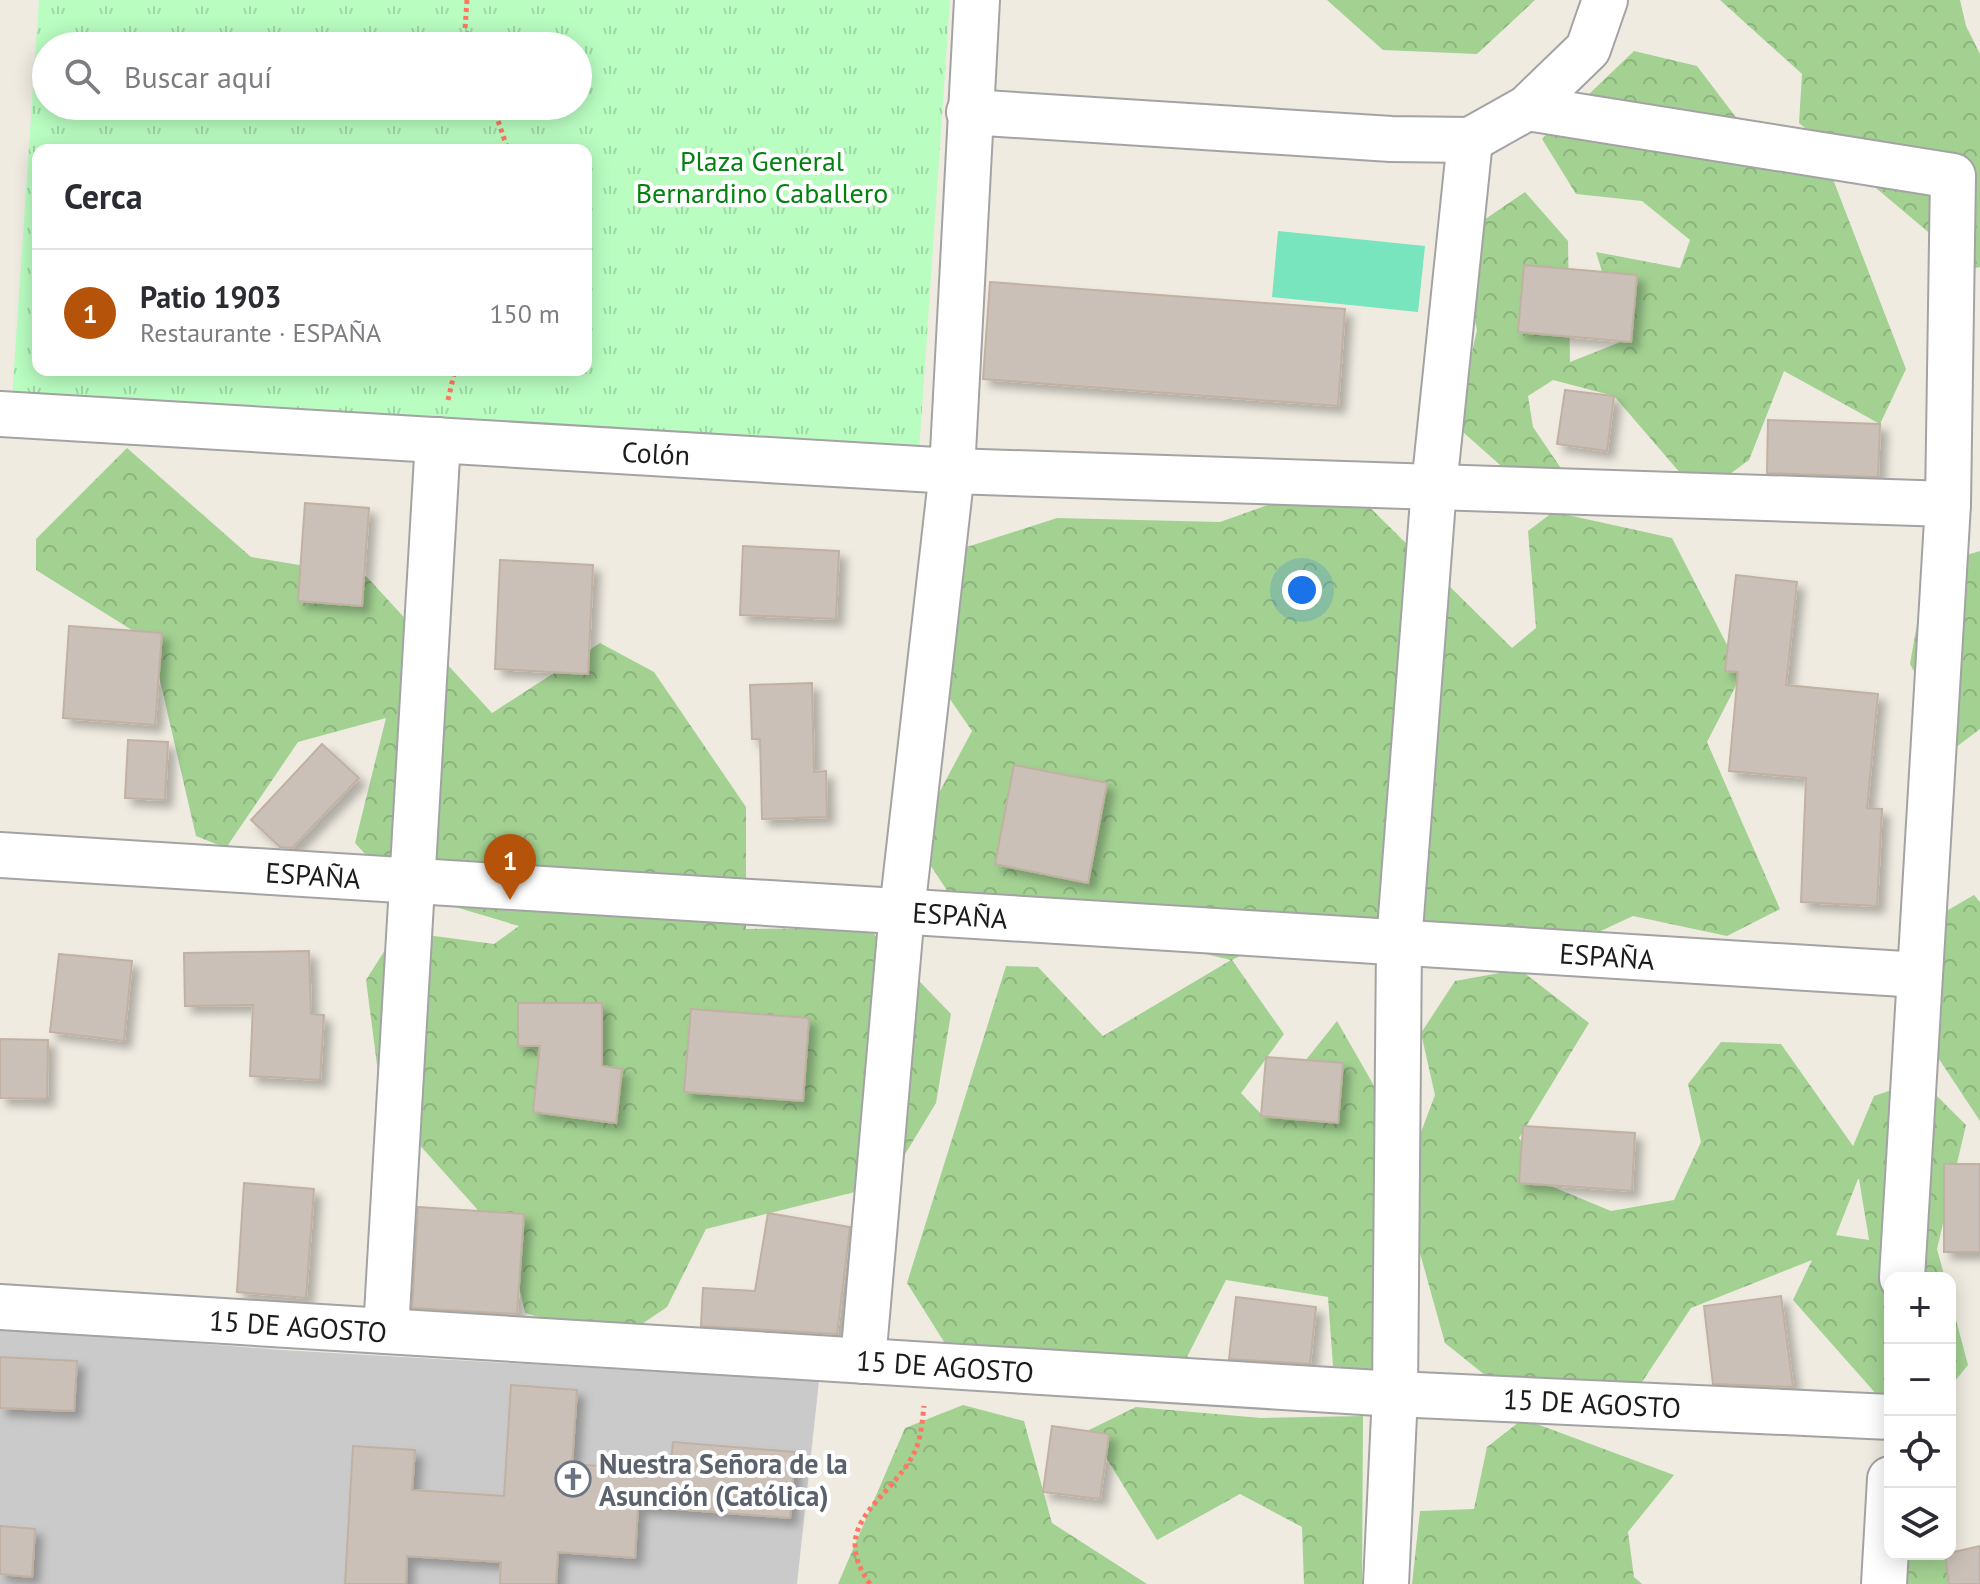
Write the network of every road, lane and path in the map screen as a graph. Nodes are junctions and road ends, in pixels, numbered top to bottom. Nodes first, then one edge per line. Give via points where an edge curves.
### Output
1 (467, 0) edge
2 (977, 0) edge
3 (1605, 0) edge
4 (466, 32) edge
5 (1527, 108) junction
6 (969, 112) junction
7 (498, 120) edge
8 (1470, 140) junction
9 (506, 144) edge
10 (0, 414) edge
11 (438, 440) junction
12 (952, 471) junction
13 (1434, 487) junction
14 (1948, 504) junction
15 (0, 855) edge
16 (412, 881) junction
17 (902, 911) junction
18 (1399, 943) junction
19 (1920, 975) junction
20 (1902, 1272) edge
21 (0, 1307) edge
22 (386, 1331) junction
23 (863, 1361) junction
24 (1395, 1394) junction
25 (924, 1401) dead end
26 (1884, 1417) edge
27 (1889, 1488) edge
28 (870, 1584) edge
29 (1386, 1584) edge
30 (1884, 1584) edge

1 - 4 path
2 - 6 street
3 - 5 street via 1588,49
5 - 8 street
5 - 14 street via 1953,176
6 - 8 street
6 - 12 street
7 - 9 path
8 - 13 street
10 - 11 street, Colón
11 - 12 street, Colón
11 - 16 street
12 - 13 street, Colón
12 - 17 street
13 - 14 street, Colón
13 - 18 street
14 - 19 street
15 - 16 street, ESPAÑA
16 - 17 street, ESPAÑA
16 - 22 street
17 - 18 street, ESPAÑA
17 - 23 street
18 - 19 street, ESPAÑA
18 - 24 street
19 - 20 street
21 - 22 street, 15 DE AGOSTO
22 - 23 street, 15 DE AGOSTO
23 - 24 street, 15 DE AGOSTO
24 - 26 street, 15 DE AGOSTO
24 - 29 street
25 - 28 path via 915,1453 867,1511 855,1536 856,1555
27 - 30 street

